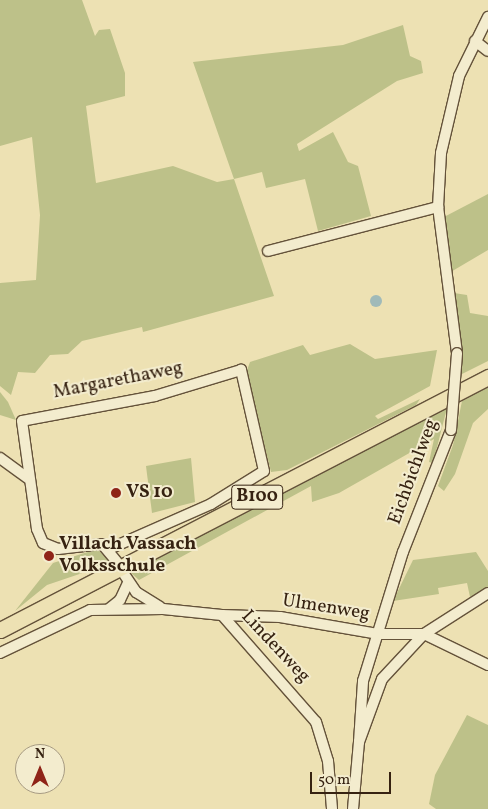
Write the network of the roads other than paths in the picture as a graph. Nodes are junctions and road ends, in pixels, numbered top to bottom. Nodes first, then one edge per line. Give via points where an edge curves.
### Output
1 (488, 17) edge
2 (475, 41) junction
3 (488, 51) edge
4 (438, 208) junction
5 (268, 251) dead end
6 (488, 377) edge
7 (0, 458) edge
8 (28, 478) junction
9 (109, 549) junction
10 (117, 562) dead end
11 (488, 593) edge
12 (110, 609) junction
13 (163, 609) junction
14 (222, 615) junction
15 (0, 630) edge
16 (378, 634) junction
17 (424, 634) junction
18 (0, 653) edge
19 (488, 665) edge
20 (359, 742) junction
21 (332, 809) edge
22 (352, 809) edge

1 - 2 street, Eichbichlweg
2 - 3 street
2 - 4 street, Eichbichlweg via 448,114
4 - 5 street
4 - 16 street, Eichbichlweg, bridge via 457,353 451,430 403,552
6 - 15 main road, B100
7 - 8 street
8 - 9 street via 43,543 58,549 93,542
8 - 9 street, Margarethaweg via 22,421 155,396 241,370 264,471 203,508
9 - 10 street
11 - 17 street
12 - 13 street, Lindenweg
12 - 13 street via 120,600 126,578
12 - 18 street, Lindenweg via 69,616
13 - 14 street, Lindenweg
14 - 16 street, Ulmenweg via 280,617
14 - 21 street, Lindenweg via 316,722 328,761
16 - 17 street, Ulmenweg
16 - 20 street, Eichbichlweg via 363,680
17 - 19 street
17 - 20 street via 382,679
20 - 22 street

